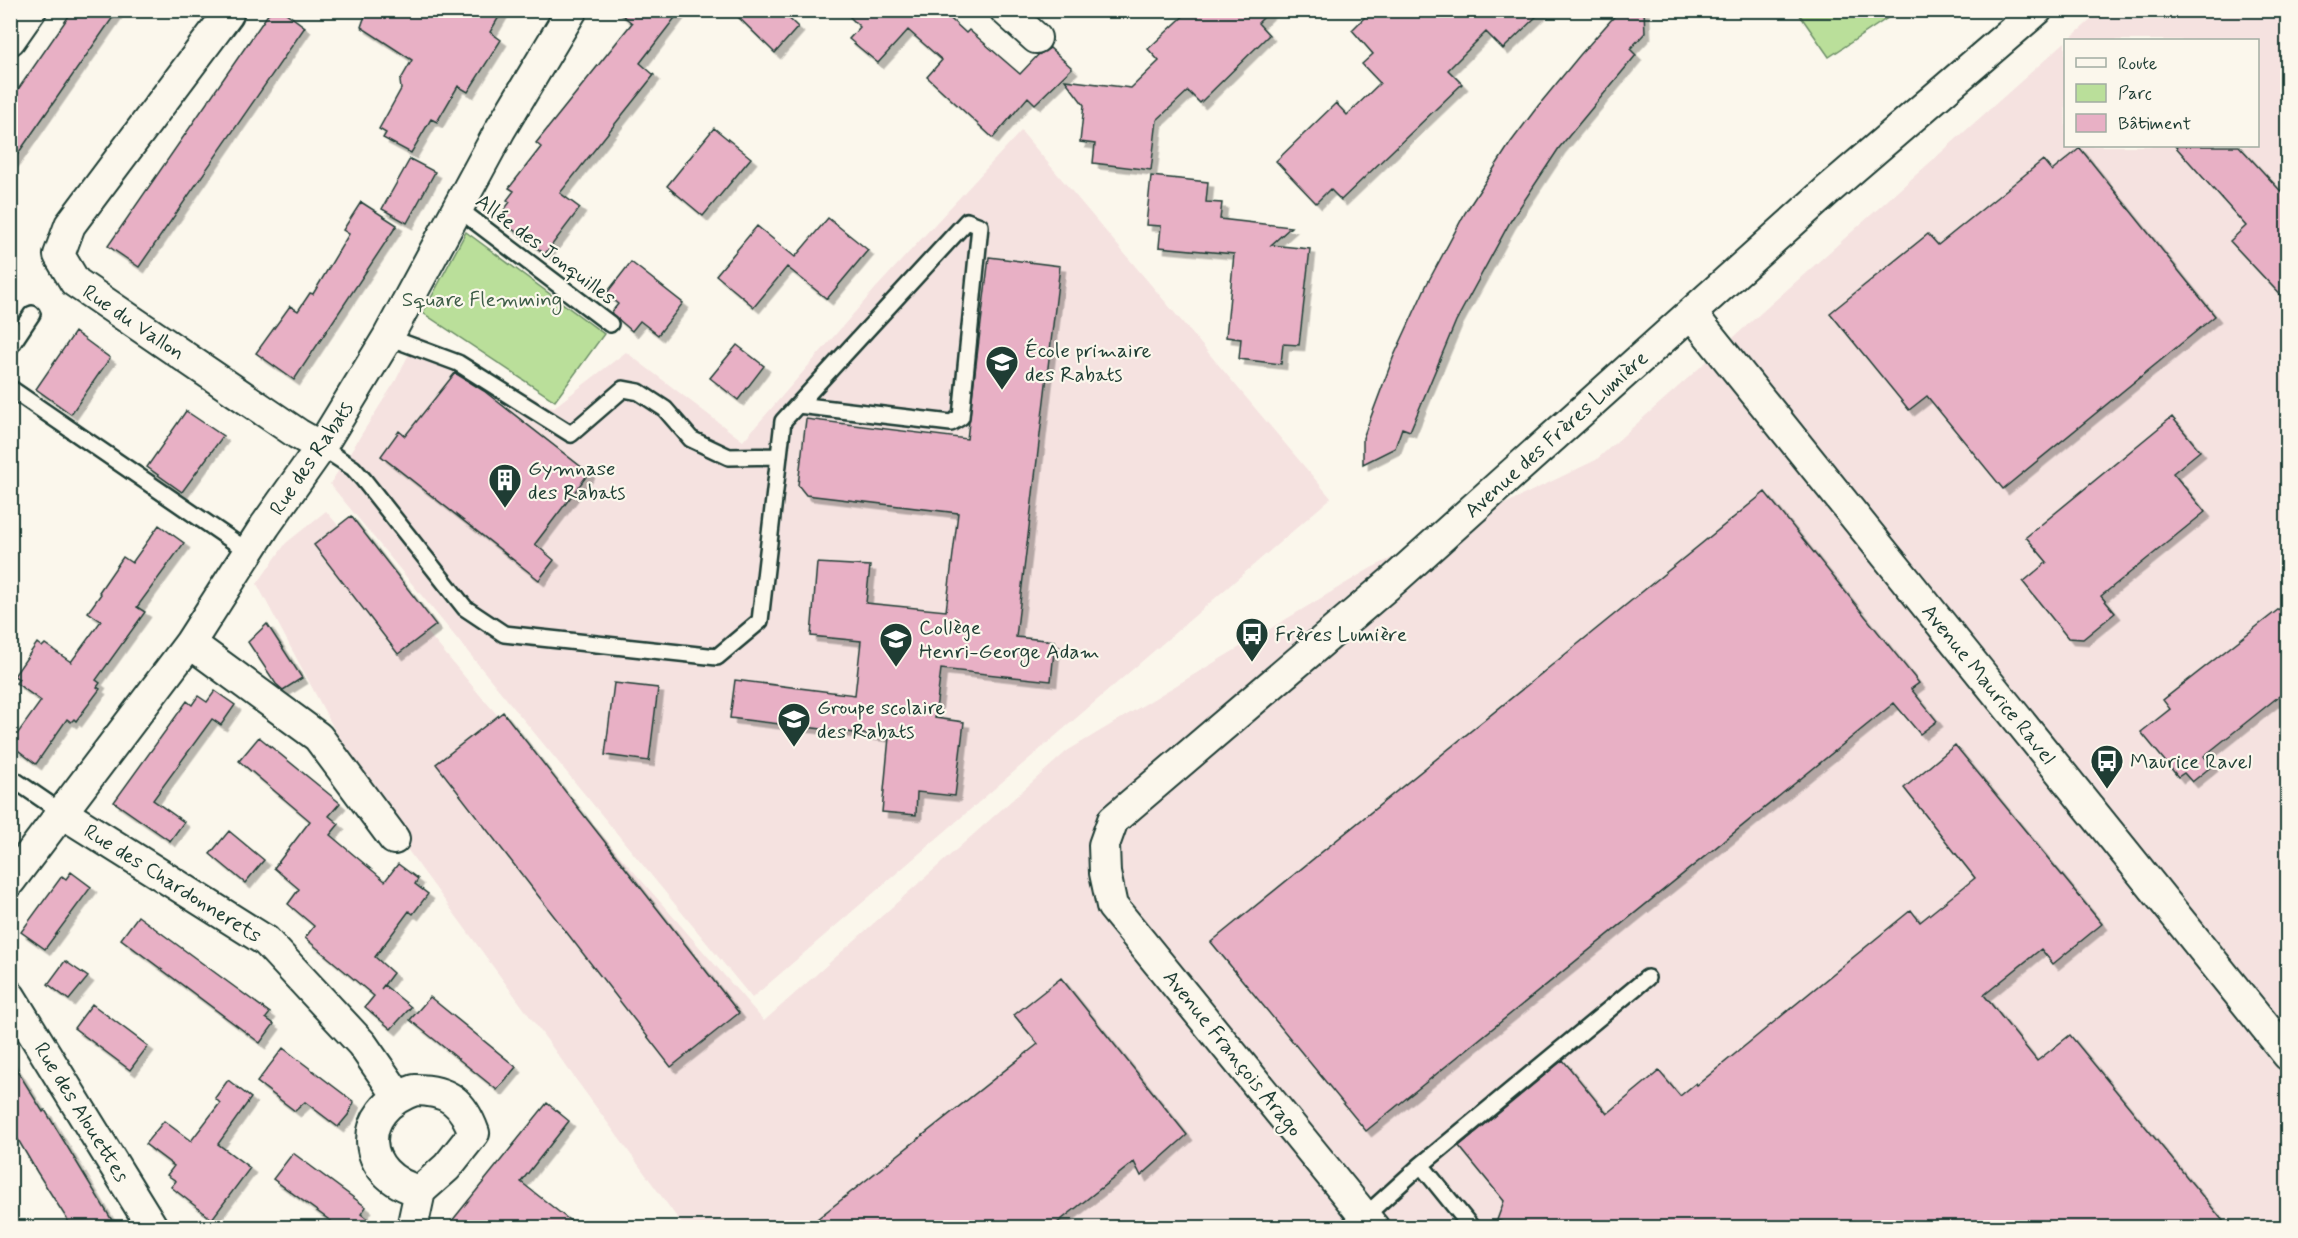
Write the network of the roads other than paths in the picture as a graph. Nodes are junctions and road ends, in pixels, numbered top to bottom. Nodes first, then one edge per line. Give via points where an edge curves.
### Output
1 (31, 10) edge
2 (224, 10) edge
3 (572, 10) edge
4 (1005, 10) edge
5 (2037, 10) edge
6 (1036, 38) dead end
7 (10, 40) edge
8 (456, 207) junction
9 (1691, 313) junction
10 (32, 314) dead end
11 (610, 324) dead end
12 (388, 337) junction
13 (10, 346) edge
14 (10, 388) edge
15 (798, 405) junction
16 (321, 447) junction
17 (778, 456) junction
18 (249, 552) junction
19 (190, 643) junction
20 (10, 777) edge
21 (61, 812) junction
22 (394, 839) dead end
23 (1105, 873) joint
24 (10, 881) edge
25 (1647, 978) dead end
26 (10, 996) edge
27 (2288, 1055) edge
28 (398, 1096) junction
29 (1421, 1165) junction
30 (420, 1191) junction
31 (1370, 1222) edge
32 (153, 1227) edge
33 (412, 1227) edge
34 (1472, 1227) edge

1 - 7 street
2 - 16 street, Rue du Vallon via 228,14 203,50 70,225 59,255 75,282
3 - 8 street, Rue des Rabats
4 - 6 street
5 - 9 street, Avenue des Frères Lumière
8 - 11 lane, Allée des Jonquilles
8 - 12 street, Rue des Rabats
9 - 23 street, Avenue des Frères Lumière via 1395,579 1113,820 1104,845
9 - 27 street, Avenue Maurice Ravel
10 - 13 lane
12 - 16 street, Rue des Rabats
12 - 17 lane via 458,363 571,434 623,389 639,392 665,409 691,439 729,457
14 - 18 lane
15 - 15 lane via 967,221 980,226 961,417 951,423
15 - 17 lane via 783,421
16 - 17 lane via 353,468 465,608 504,634 717,657 760,621
16 - 18 street, Rue des Rabats
18 - 19 street, Rue des Rabats
19 - 21 street, Rue des Rabats
19 - 22 street via 318,737
20 - 21 lane
21 - 24 street, Rue des Rabats
21 - 28 street, Rue des Chardonnerets via 266,941 362,1044
23 - 31 street, Avenue François Arago via 1112,906
25 - 29 lane
26 - 32 street, Rue des Alouettes
28 - 30 street via 383,1108 375,1124 375,1158 384,1173 403,1187
28 - 30 street via 431,1090 447,1096 468,1116 474,1133 447,1167
29 - 31 lane
29 - 34 lane
30 - 33 street

